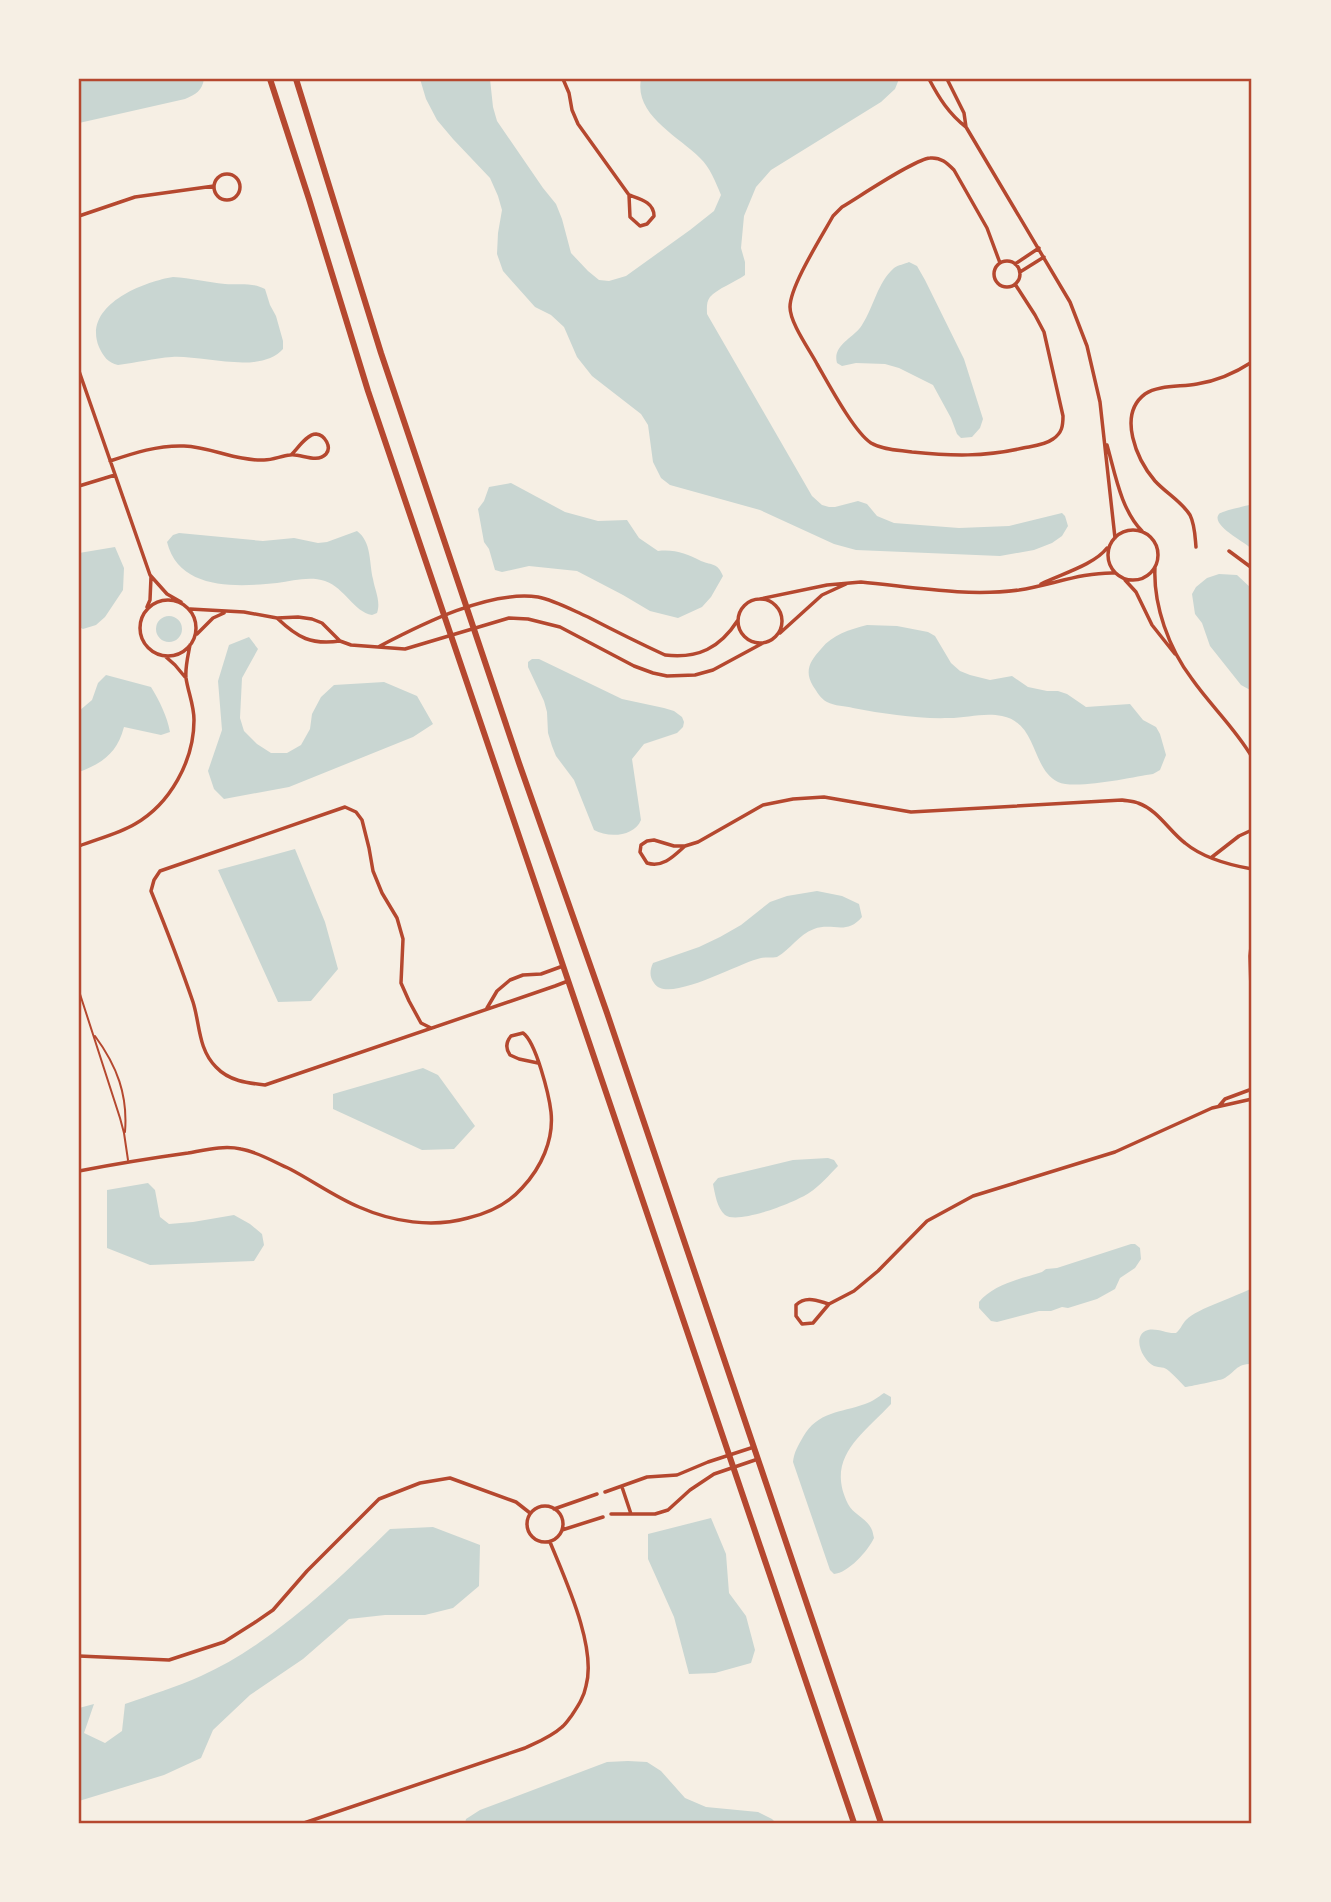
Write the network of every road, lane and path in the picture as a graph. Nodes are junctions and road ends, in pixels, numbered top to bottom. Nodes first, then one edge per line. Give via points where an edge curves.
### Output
1 (270, 79) edge
2 (296, 79) edge
3 (565, 79) edge
4 (929, 79) edge
5 (947, 79) edge
6 (966, 127) junction
7 (214, 186) junction
8 (629, 195) junction
9 (79, 216) edge
10 (1039, 248) junction
11 (1044, 257) junction
12 (1000, 263) junction
13 (1014, 264) junction
14 (1020, 272) junction
15 (1014, 284) junction
16 (1252, 362) edge
17 (79, 371) edge
18 (1104, 436) junction
19 (292, 454) junction
20 (110, 461) junction
21 (115, 475) junction
22 (79, 486) edge
23 (1144, 532) junction
24 (1115, 538) junction
25 (1110, 544) junction
26 (1196, 547) dead end
27 (1229, 551) dead end
28 (1155, 567) junction
29 (1252, 568) edge
30 (1115, 573) junction
31 (150, 575) junction
32 (1123, 578) junction
33 (852, 582) junction
34 (1036, 586) junction
35 (760, 599) junction
36 (181, 603) junction
37 (466, 607) junction
38 (190, 609) junction
39 (146, 610) junction
40 (226, 612) junction
41 (445, 615) junction
42 (277, 618) junction
43 (738, 620) junction
44 (474, 629) junction
45 (195, 635) junction
46 (452, 636) junction
47 (775, 637) junction
48 (340, 641) junction
49 (763, 643) junction
50 (190, 645) junction
51 (379, 647) junction
52 (164, 656) junction
53 (1177, 656) junction
54 (186, 678) junction
55 (1252, 757) edge
56 (1252, 830) edge
57 (79, 846) edge
58 (685, 846) junction
59 (1212, 857) junction
60 (1252, 869) edge
61 (1252, 937) edge
62 (1251, 953) edge
63 (1251, 962) edge
64 (563, 966) junction
65 (568, 981) junction
66 (79, 991) edge
67 (486, 1010) junction
68 (1252, 1023) edge
69 (431, 1028) junction
70 (93, 1034) junction
71 (538, 1063) junction
72 (1252, 1089) edge
73 (1252, 1099) edge
74 (1219, 1106) junction
75 (124, 1133) junction
76 (128, 1161) junction
77 (79, 1171) edge
78 (829, 1304) junction
79 (754, 1447) junction
80 (730, 1456) junction
81 (758, 1459) junction
82 (733, 1467) junction
83 (622, 1487) junction
84 (605, 1492) dead end
85 (597, 1494) dead end
86 (554, 1509) junction
87 (530, 1513) junction
88 (611, 1514) dead end
89 (631, 1514) junction
90 (603, 1517) dead end
91 (562, 1530) junction
92 (550, 1542) junction
93 (79, 1656) edge
94 (304, 1823) edge
95 (854, 1823) edge
96 (881, 1823) edge

1 - 41 main road via 368,391
2 - 37 main road via 371,325
3 - 8 street via 578,124
4 - 6 street via 947,109
5 - 6 street
6 - 10 street
7 - 7 street via 216,195 224,200 234,199 241,187 235,175 226,173
7 - 9 street via 135,197
8 - 8 street via 630,217 640,226 647,225 654,216 652,206
10 - 11 street
10 - 13 street
11 - 14 street
11 - 18 street via 1070,302 1087,346
12 - 13 street
12 - 15 street via 994,274 997,282
12 - 15 street via 987,228 954,170 946,162 928,158 833,216 793,292 794,324 856,428 871,443 921,453 984,456 1043,444 1063,426 1044,332
13 - 14 street
14 - 15 street
16 - 26 street via 1218,379 1151,391 1135,404 1131,414 1133,436 1145,468 1192,519
17 - 20 street
18 - 23 street via 1128,509
18 - 24 street
19 - 19 street via 312,435 324,438 328,445 328,452 321,457
19 - 20 street via 256,460 173,446
20 - 21 street
21 - 22 street
21 - 31 street
23 - 24 street via 1129,530
23 - 28 street via 1158,551
24 - 25 street
25 - 30 street via 1108,559
25 - 34 street via 1093,561
27 - 29 street
28 - 32 street via 1144,578
28 - 53 street via 1158,602
30 - 32 street
30 - 34 street
31 - 36 street
31 - 39 street
32 - 53 street
33 - 34 street via 981,593
33 - 35 street
33 - 47 street via 822,595
35 - 43 street via 742,607
35 - 47 street via 779,610 782,624
36 - 38 street
36 - 39 street via 162,600
37 - 41 street
37 - 43 street via 508,597 538,597 665,655 679,657 708,649 725,638
37 - 44 main road
38 - 40 street
38 - 45 street
39 - 52 street via 141,638 150,650
40 - 42 street
40 - 45 street
41 - 46 main road
41 - 51 street
42 - 48 street via 301,638
42 - 48 street via 312,619
43 - 49 street via 745,637
44 - 46 street
44 - 49 street via 509,618 545,622 634,666 667,676 713,670
44 - 79 main road
45 - 50 street
46 - 51 street via 405,649
46 - 64 main road
47 - 49 street
48 - 51 street
50 - 52 street
50 - 54 street
52 - 54 street
53 - 55 street
54 - 57 street via 193,709 192,739 168,796 135,824
56 - 59 street
58 - 58 street via 654,840 641,845 640,852 647,863 661,864
58 - 59 street via 763,805 793,799 824,797 911,812 1122,800 1155,813 1183,842
59 - 60 street
61 - 62 street
62 - 63 street
63 - 68 street
64 - 65 main road
64 - 67 street via 510,980
65 - 67 street
65 - 80 main road
66 - 70 lane
67 - 69 street
69 - 69 street via 265,1085 225,1076 203,1049 194,1006 151,891 154,880 160,871 345,807 356,812 362,820 373,871 397,918 402,939 401,983 421,1023
70 - 75 lane
70 - 75 lane via 112,1061 122,1088
71 - 71 street via 510,1055 506,1046 511,1036 526,1035
71 - 76 street via 551,1115 545,1155 533,1177 513,1198 489,1213 453,1222 386,1217 240,1148
72 - 74 street
73 - 74 street
74 - 78 street via 1115,1152 973,1196 927,1221 860,1286
75 - 76 lane
76 - 77 street
78 - 78 street via 808,1325 796,1316 796,1305 804,1299
79 - 80 street
79 - 81 main road
80 - 82 main road
80 - 83 street via 677,1475
81 - 82 street
81 - 96 main road
82 - 89 street via 699,1483 668,1510
82 - 95 main road
83 - 84 street
83 - 89 street
85 - 86 street
86 - 87 street via 544,1506
86 - 91 street via 562,1518
87 - 92 street via 526,1524 530,1535 539,1542
87 - 93 street via 516,1502 450,1478 420,1483 379,1499 273,1610 224,1642 169,1660
88 - 89 street
90 - 91 street
91 - 92 street
92 - 94 street via 571,1594 589,1661 587,1685 564,1726 525,1748

